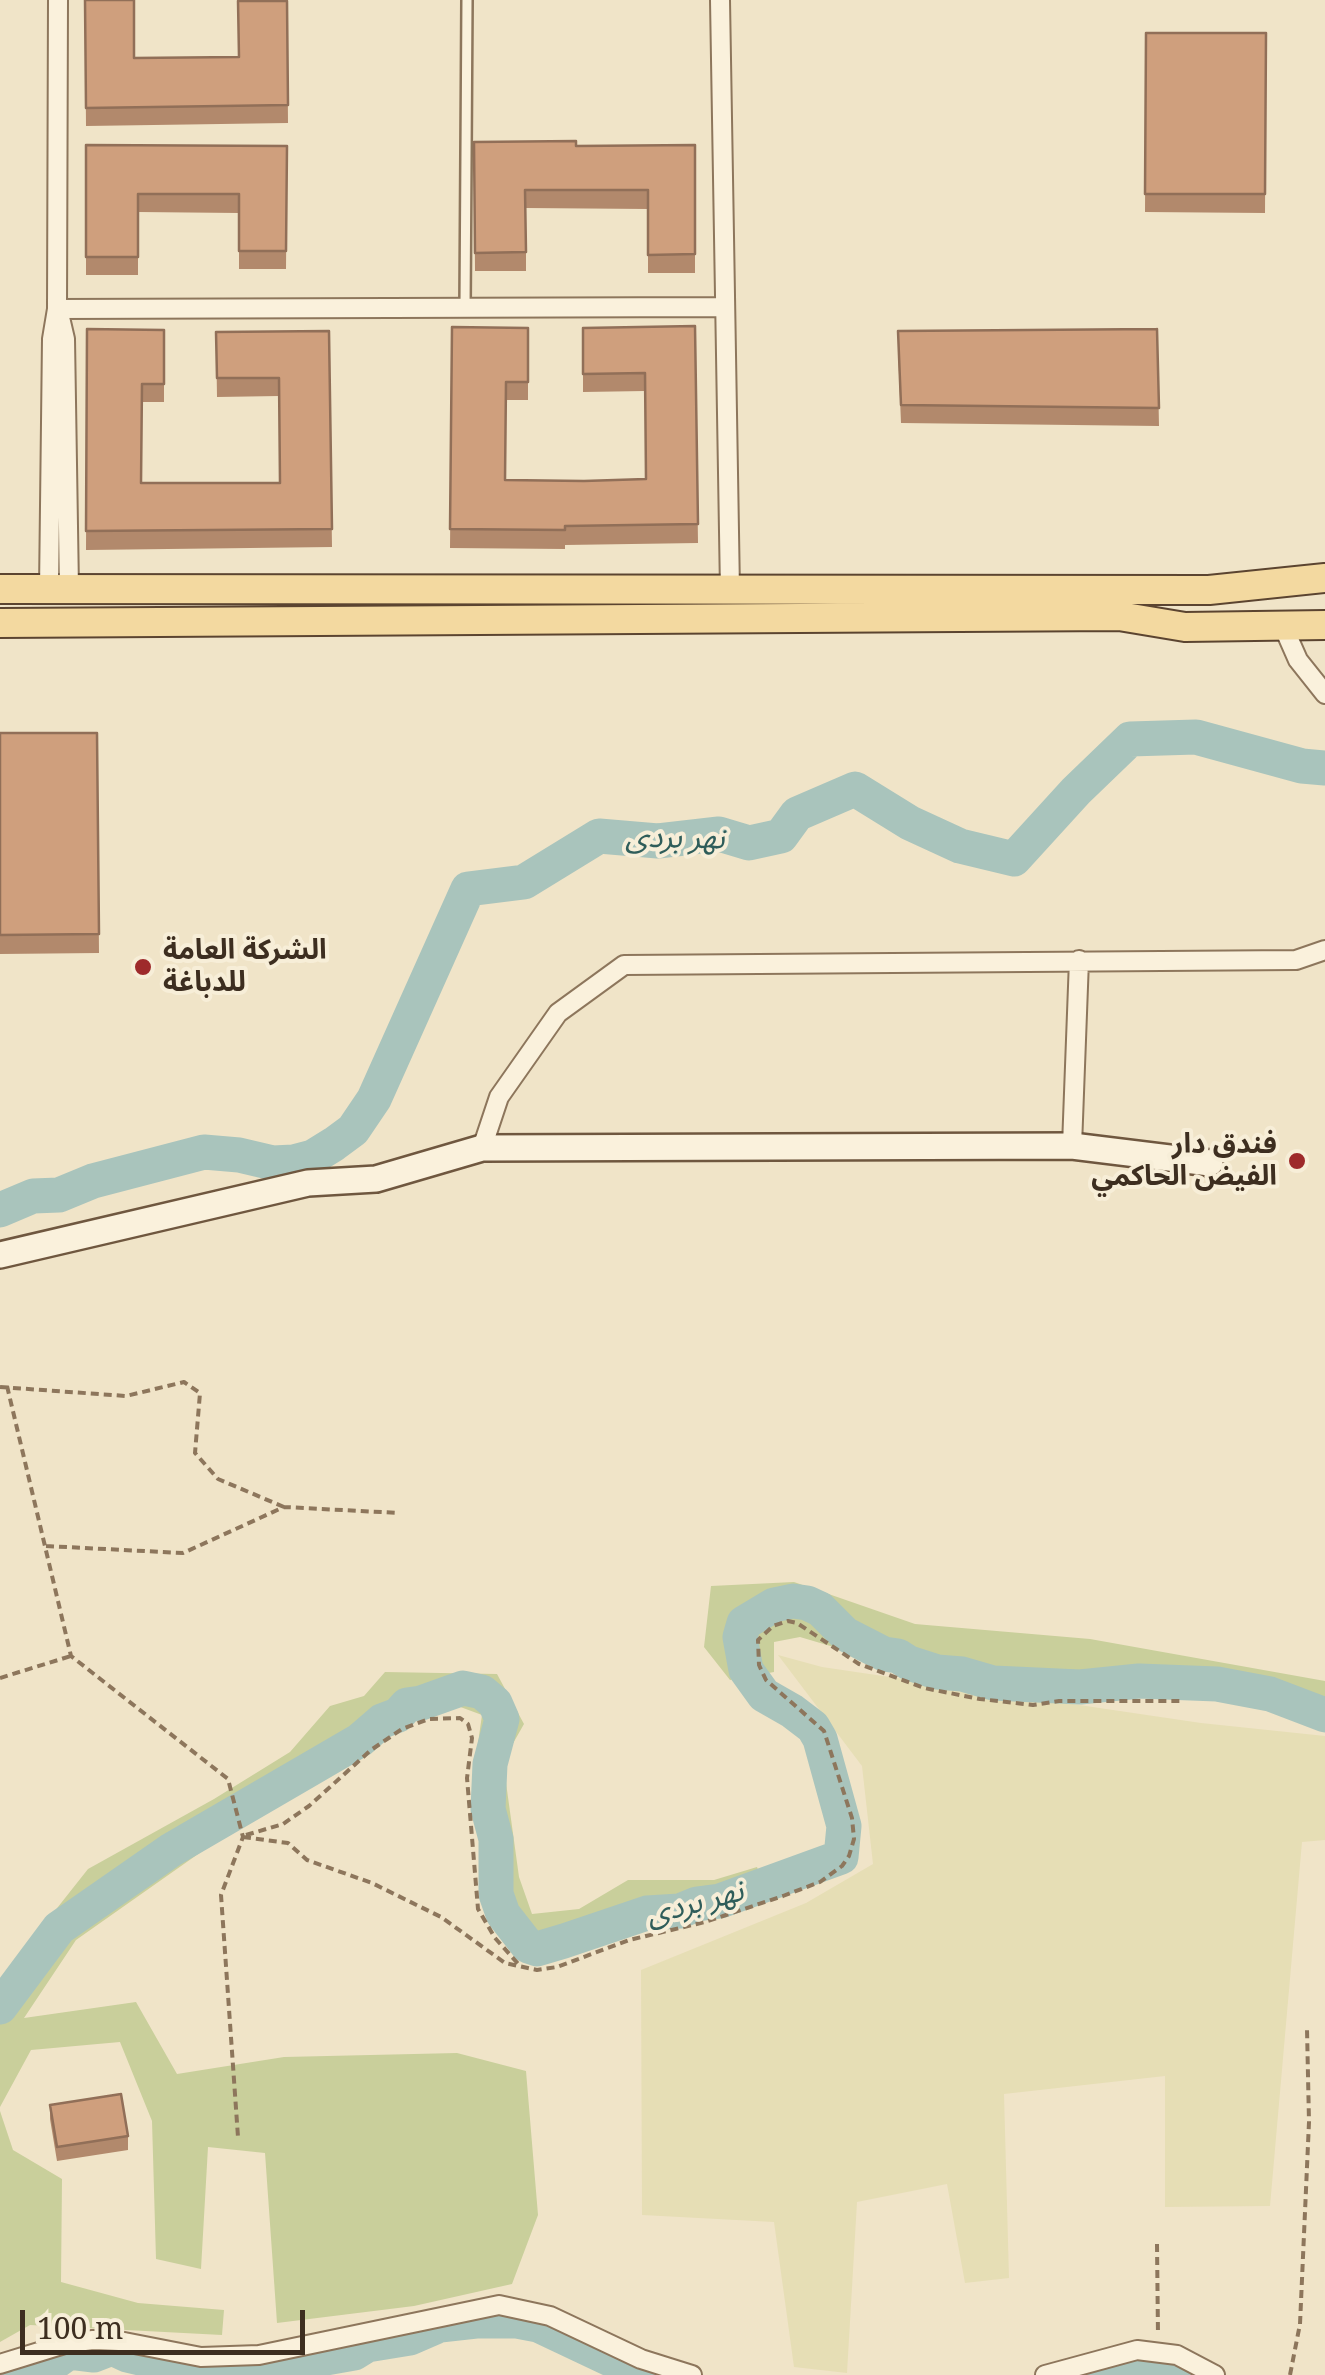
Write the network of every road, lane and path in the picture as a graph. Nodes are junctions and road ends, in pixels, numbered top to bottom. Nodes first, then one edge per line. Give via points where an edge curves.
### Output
1 (58, 0) edge
2 (467, 0) edge
3 (720, 0) edge
4 (723, 307) junction
5 (57, 308) junction
6 (465, 308) junction
7 (1325, 578) edge
8 (0, 589) edge
9 (59, 589) junction
10 (730, 590) junction
11 (0, 623) edge
12 (1325, 625) edge
13 (1284, 626) junction
14 (1325, 694) edge
15 (1325, 950) edge
16 (1079, 960) junction
17 (1072, 1146) junction
18 (482, 1148) junction
19 (1210, 1163) dead end
20 (266, 1196) junction
21 (0, 1240) edge
22 (0, 1254) edge
23 (4, 1386) edge
24 (284, 1507) junction
25 (400, 1513) dead end
26 (46, 1546) junction
27 (70, 1656) junction
28 (0, 1678) edge
29 (1183, 1701) dead end
30 (243, 1836) junction
31 (521, 1967) junction
32 (1308, 2029) dead end
33 (238, 2137) dead end
34 (1157, 2244) dead end
35 (1156, 2351) junction
36 (0, 2364) edge
37 (692, 2375) edge
38 (1046, 2375) edge
39 (1215, 2375) edge
40 (1290, 2375) edge

1 - 5 street
2 - 6 lane
3 - 4 street
4 - 6 street
4 - 10 street
5 - 6 street
5 - 9 street via 65,339
7 - 10 main road via 1210,590
8 - 9 main road
9 - 10 main road
11 - 13 main road via 1119,616 1185,627
12 - 13 main road
13 - 14 street via 1298,660
15 - 16 street via 1296,960
16 - 17 street
16 - 18 street via 624,965 558,1013 499,1097
17 - 18 street
17 - 19 street
18 - 20 street via 376,1179 308,1184
20 - 21 street via 143,1206
20 - 22 street
23 - 24 path via 126,1396 184,1382 200,1393 195,1453 218,1479
23 - 26 path
24 - 25 path
24 - 26 path via 183,1553
26 - 27 path
27 - 28 path
27 - 30 path via 228,1779
29 - 31 path via 1033,1705 980,1699 859,1664 797,1623 773,1626 758,1640 759,1665 766,1680 824,1730 852,1818 854,1840 842,1866 820,1882 704,1922 557,1967
30 - 31 path via 288,1844 307,1860 372,1883
30 - 31 path via 284,1824 402,1729 460,1718 472,1738 467,1778 478,1909
30 - 33 path via 221,1895
32 - 40 path via 1301,2307
34 - 35 path
35 - 38 street via 1116,2353
35 - 39 street
36 - 37 street via 93,2340 201,2357 259,2355 498,2305 550,2316

